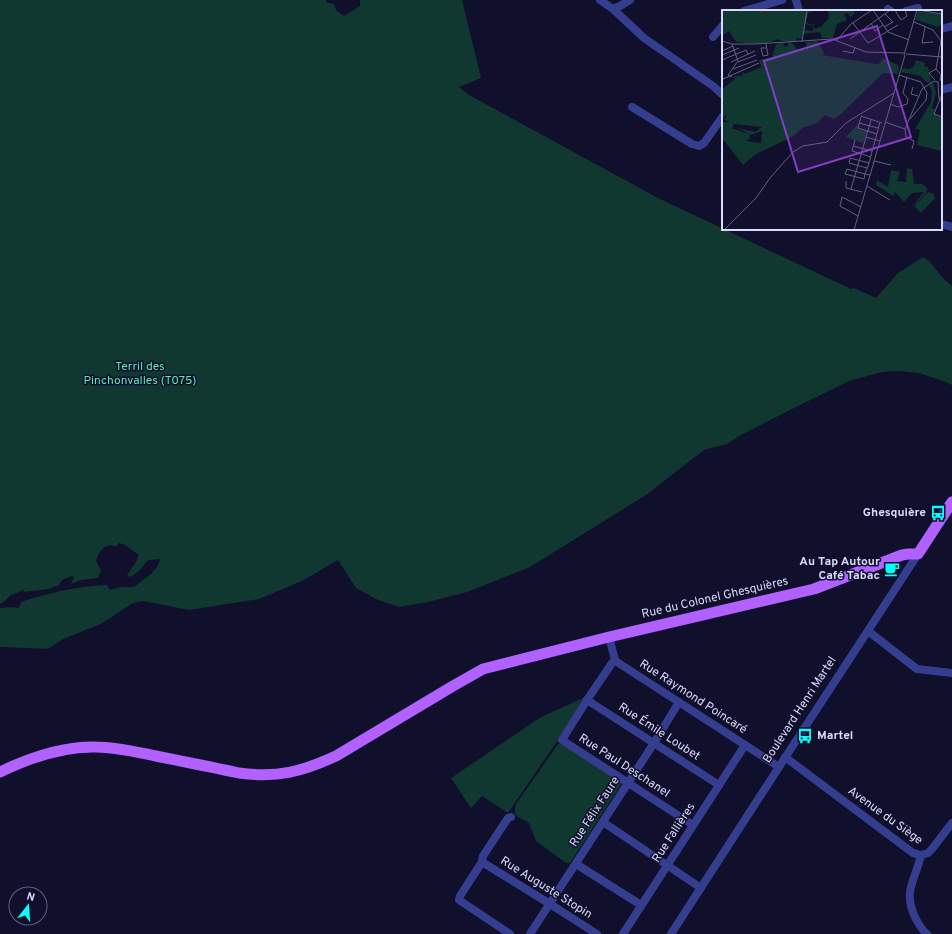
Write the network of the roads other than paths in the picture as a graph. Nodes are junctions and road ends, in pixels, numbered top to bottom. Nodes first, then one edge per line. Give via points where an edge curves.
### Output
1 (600, 0) edge
2 (630, 0) edge
3 (782, 0) edge
4 (796, 0) edge
5 (918, 6) edge
6 (613, 9) junction
7 (747, 10) edge
8 (799, 10) edge
9 (908, 10) edge
10 (722, 26) edge
11 (952, 26) edge
12 (942, 29) edge
13 (713, 37) dead end
14 (952, 87) edge
15 (942, 90) edge
16 (722, 94) edge
17 (632, 107) dead end
18 (722, 117) edge
19 (942, 224) edge
20 (952, 227) edge
21 (952, 502) edge
22 (918, 554) junction
23 (868, 631) junction
24 (609, 637) junction
25 (615, 660) junction
26 (952, 673) edge
27 (587, 700) junction
28 (680, 702) junction
29 (654, 743) junction
30 (745, 745) junction
31 (785, 757) junction
32 (779, 767) junction
33 (0, 772) edge
34 (628, 783) junction
35 (719, 785) junction
36 (511, 817) dead end
37 (603, 822) junction
38 (952, 823) edge
39 (693, 825) junction
40 (921, 855) junction
41 (482, 862) junction
42 (576, 864) junction
43 (667, 865) junction
44 (701, 888) junction
45 (550, 904) junction
46 (641, 905) junction
47 (510, 934) edge
48 (530, 934) edge
49 (597, 934) edge
50 (623, 934) edge
51 (671, 934) edge
52 (927, 934) edge

1 - 6 street
2 - 6 street
3 - 7 street
4 - 8 street
5 - 9 street
6 - 16 street via 644,38
10 - 13 street
11 - 12 street
14 - 15 street
17 - 18 street via 698,146 704,143
19 - 20 street
21 - 22 main road, Boulevard Henri Martel
22 - 23 street, Boulevard Henri Martel
22 - 24 main road, Rue du Colonel Ghesquières via 902,555 814,589
23 - 26 street via 918,669
23 - 31 street, Boulevard Henri Martel
24 - 25 street
24 - 33 main road, Rue du Colonel Ghesquières via 483,669 336,756 291,773 239,773 119,749 96,747 59,751
25 - 27 street
25 - 28 street, Rue Raymond Poincaré
27 - 29 street, Rue Émile Loubet
27 - 34 street, Rue Paul Deschanel via 562,740
28 - 29 street, Rue Félix Faure
28 - 30 street, Rue Raymond Poincaré
29 - 34 street, Rue Félix Faure
29 - 35 street, Rue Émile Loubet
30 - 32 street, Rue Raymond Poincaré
30 - 35 street, Rue Fallières
31 - 32 street, Boulevard Henri Martel
31 - 40 street, Avenue du Siège via 913,853
32 - 44 street, Boulevard Henri Martel
34 - 37 street, Rue Félix Faure
34 - 39 street, Rue Paul Deschanel
35 - 39 street, Rue Fallières
36 - 41 street via 483,856
37 - 42 street, Rue Félix Faure
37 - 43 street
38 - 40 street via 932,849
39 - 43 street, Rue Fallières
40 - 52 street, Avenue du Siège via 909,893 914,915
41 - 45 street, Rue Auguste Stopin
41 - 47 street via 459,900
42 - 45 street, Rue Félix Faure
42 - 46 street
43 - 44 street
43 - 46 street, Rue Fallières
44 - 51 street, Boulevard Henri Martel
45 - 48 street, Rue Félix Faure
45 - 49 street, Rue Auguste Stopin
46 - 50 street, Rue Fallières

